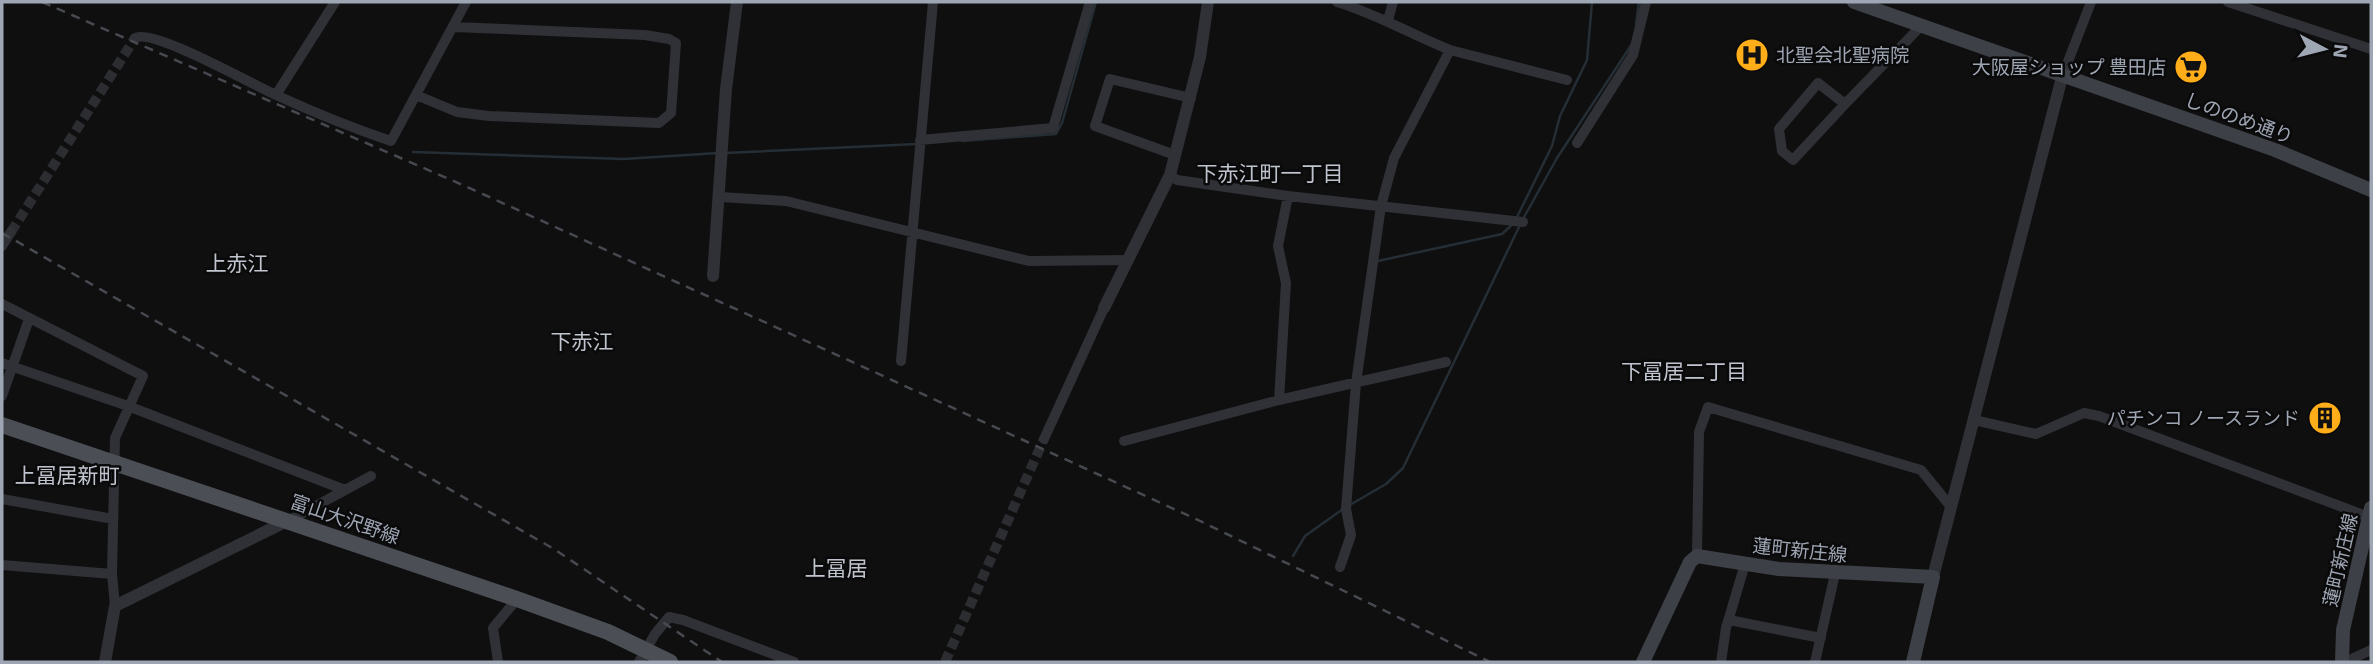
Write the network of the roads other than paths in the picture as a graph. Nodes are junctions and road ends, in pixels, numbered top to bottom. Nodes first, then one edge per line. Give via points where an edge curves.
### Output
1 (335, 2) edge
2 (466, 2) edge
3 (737, 2) edge
4 (933, 2) edge
5 (1090, 2) edge
6 (1208, 2) edge
7 (1337, 2) edge
8 (1393, 2) edge
9 (1646, 2) edge
10 (1854, 2) edge
11 (2091, 2) edge
12 (2228, 2) edge
13 (1388, 20) junction
14 (1921, 26) junction
15 (454, 27) junction
16 (135, 38) dead end
17 (2371, 49) edge
18 (1450, 50) junction
19 (2062, 77) junction
20 (1567, 80) dead end
21 (276, 95) junction
22 (416, 95) junction
23 (1191, 97) junction
24 (1845, 104) junction
25 (920, 140) junction
26 (1577, 143) dead end
27 (1175, 155) junction
28 (1170, 175) junction
29 (2371, 190) edge
30 (1288, 196) junction
31 (721, 197) junction
32 (1381, 206) junction
33 (1523, 222) dead end
34 (11, 232) tunnel mouth
35 (912, 232) junction
36 (2, 246) edge
37 (1129, 260) junction
38 (713, 276) dead end
39 (2, 304) edge
40 (1104, 308) joint
41 (29, 319) junction
42 (901, 361) dead end
43 (1446, 362) dead end
44 (7, 365) edge
45 (1356, 383) junction
46 (2, 396) edge
47 (1279, 400) junction
48 (128, 407) junction
49 (1974, 420) junction
50 (2, 425) edge
51 (1044, 439) tunnel mouth
52 (1124, 441) dead end
53 (116, 464) junction
54 (371, 476) dead end
55 (345, 490) junction
56 (2, 499) edge
57 (1951, 508) junction
58 (2370, 513) edge
59 (113, 519) junction
60 (287, 522) junction
61 (1697, 556) junction
62 (1745, 564) junction
63 (2, 565) edge
64 (1340, 567) dead end
65 (112, 574) junction
66 (1835, 574) junction
67 (1933, 577) junction
68 (517, 599) junction
69 (115, 606) junction
70 (1729, 620) junction
71 (1821, 638) junction
72 (2371, 650) edge
73 (643, 656) edge
74 (105, 662) edge
75 (498, 662) edge
76 (670, 662) edge
77 (794, 662) edge
78 (1643, 662) edge
79 (1721, 662) edge
80 (1815, 662) edge
81 (1913, 662) edge
82 (2343, 662) edge

1 - 21 street
2 - 15 street
3 - 31 street via 726,89
4 - 25 street
5 - 25 street via 1053,128
6 - 23 street
7 - 13 street
8 - 13 street
9 - 26 street via 1633,55
10 - 14 main road, しののめ通り
11 - 19 street
12 - 17 street
13 - 18 street
14 - 19 main road, しののめ通り
14 - 24 street
15 - 22 street
15 - 22 street via 669,39 676,43 671,113 659,123 489,116 457,112
16 - 21 street via 147,36
18 - 20 street
18 - 32 street via 1394,158
19 - 29 main road, しののめ通り via 2275,150
19 - 49 street
21 - 22 street via 391,141
23 - 27 street
23 - 27 street via 1110,79 1095,126
24 - 24 street via 1818,83 1779,129 1783,151 1793,160
25 - 35 street
27 - 28 street
28 - 30 street via 1177,180
28 - 37 street
30 - 32 street
30 - 47 street via 1278,246 1286,283
31 - 35 street via 786,201
31 - 38 street
32 - 33 street
32 - 45 street
34 - 36 street
35 - 37 street via 1029,261
35 - 42 street
37 - 40 street
39 - 41 street
40 - 51 street
41 - 44 street
41 - 48 street via 143,376
43 - 45 street
44 - 46 street
44 - 48 street
45 - 47 street
45 - 64 street via 1346,509 1352,535
47 - 52 street
48 - 53 street via 115,438
48 - 55 street
49 - 57 street
49 - 58 street via 2036,433 2084,413 2099,416
50 - 53 main road, 富山大沢野線
53 - 59 street
53 - 60 main road, 富山大沢野線
54 - 55 street
55 - 60 street
56 - 59 street
57 - 61 street via 1921,470 1708,407 1699,432
57 - 67 street
58 - 82 main road, 蓮町新庄線 via 2343,630
59 - 65 street
60 - 68 main road, 富山大沢野線
60 - 69 street
61 - 62 main road, 蓮町新庄線
61 - 78 main road via 1690,562
62 - 66 main road, 蓮町新庄線
62 - 70 street
63 - 65 street
65 - 69 street
66 - 67 main road, 蓮町新庄線
66 - 71 street
67 - 81 main road
68 - 73 main road, 富山大沢野線 via 608,632
68 - 75 street via 493,628
69 - 74 street
70 - 71 street
70 - 79 street
71 - 80 street
72 - 82 street
73 - 76 main road, 富山大沢野線
73 - 77 street via 669,617

